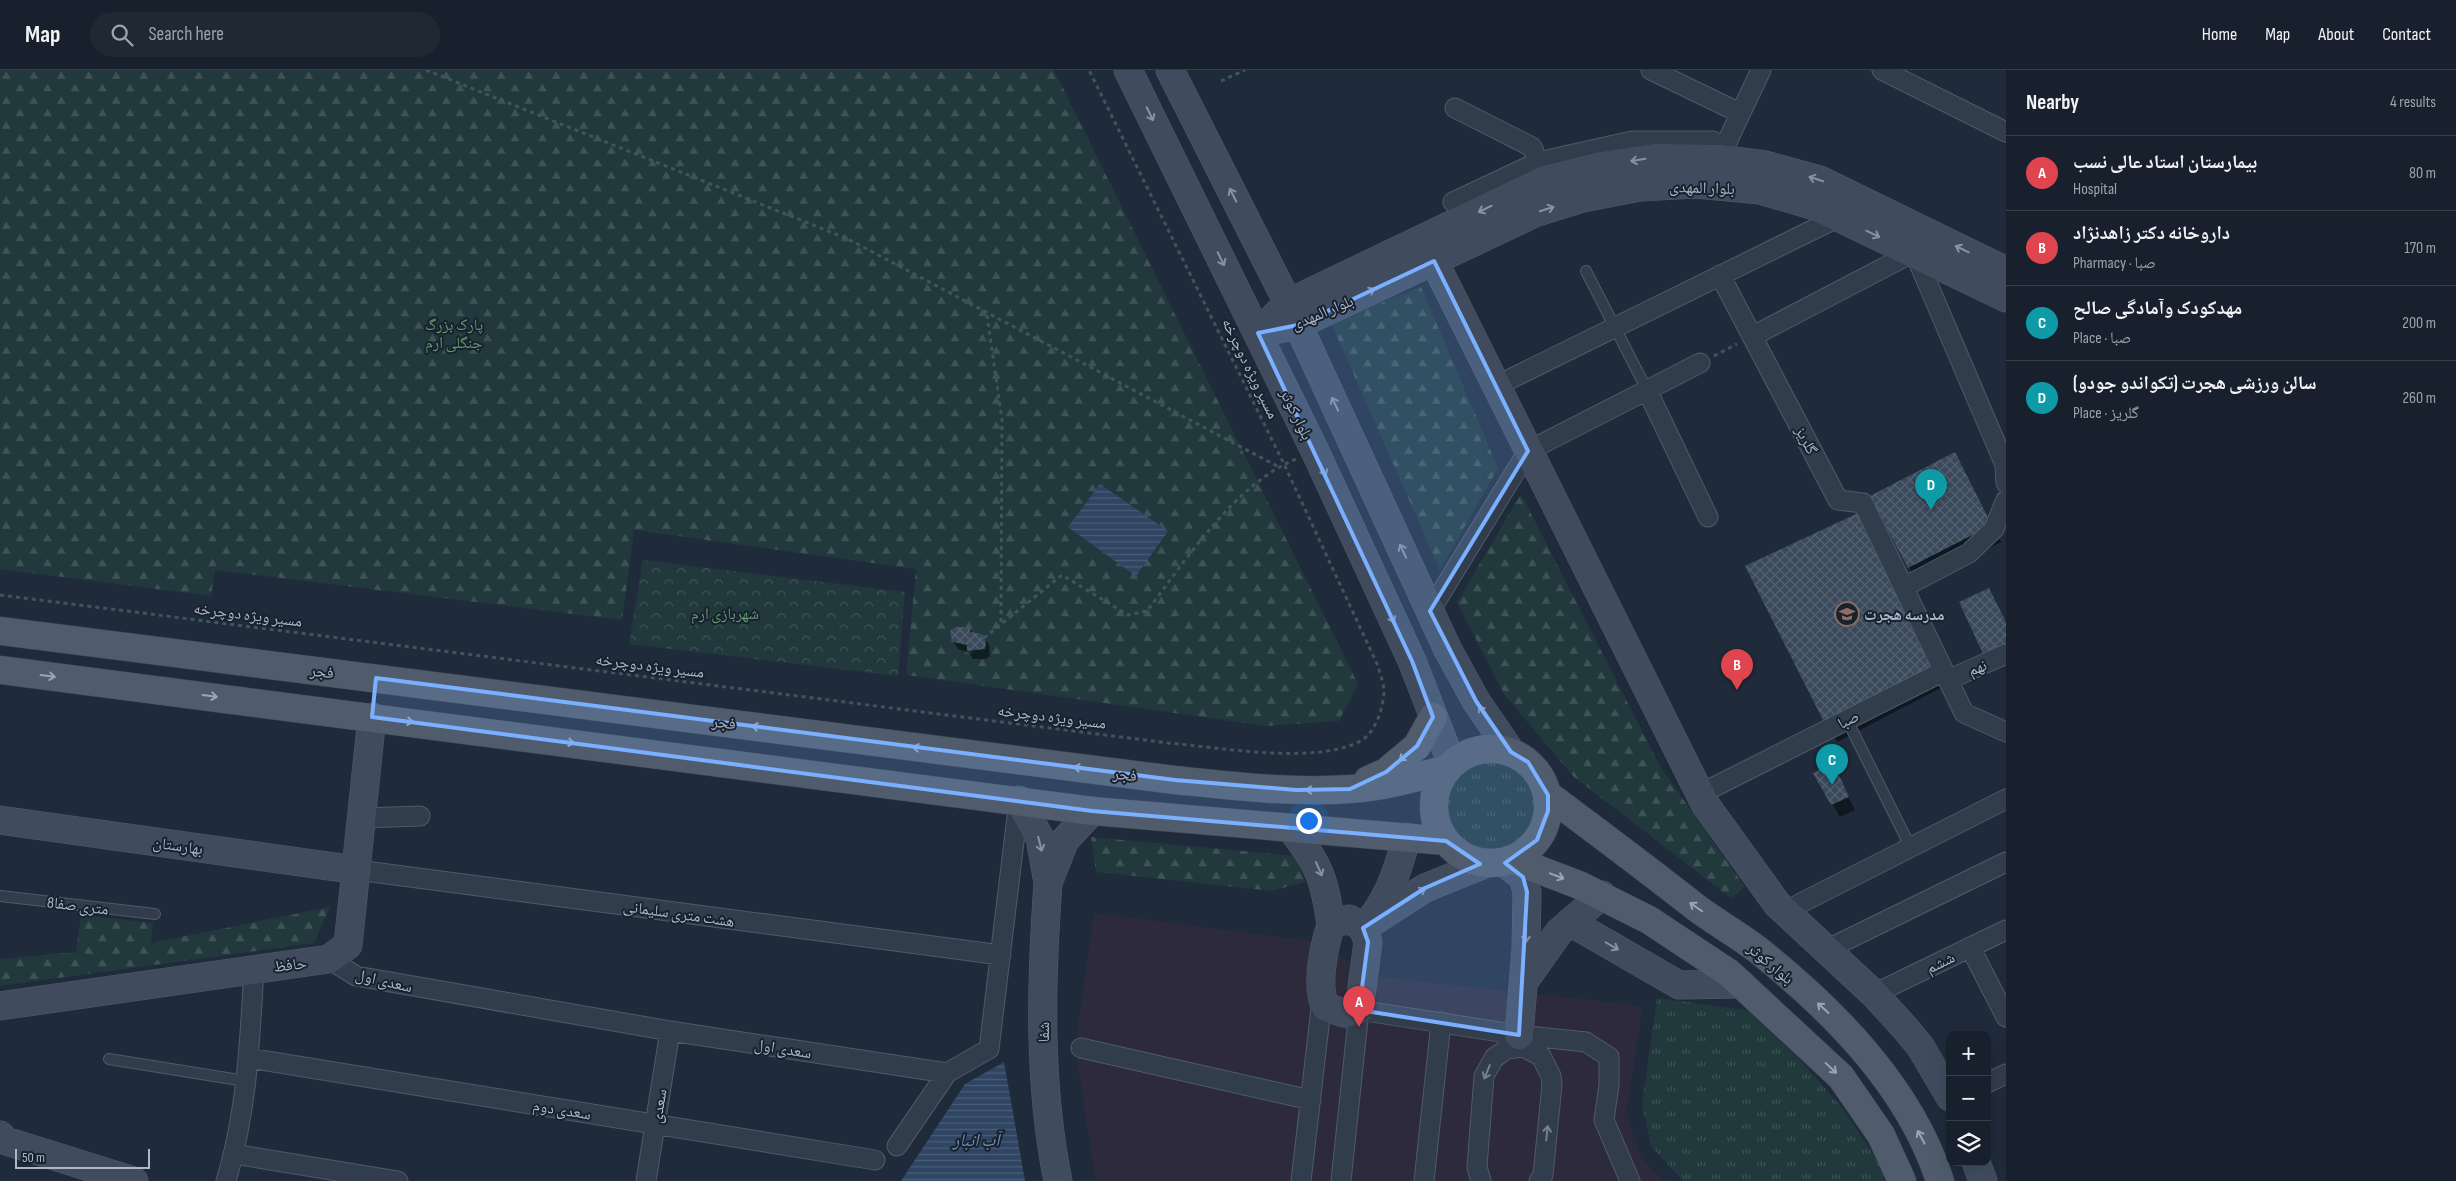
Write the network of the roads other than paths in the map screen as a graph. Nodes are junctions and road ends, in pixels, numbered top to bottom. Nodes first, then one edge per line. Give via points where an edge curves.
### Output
1 (1128, 70) edge
2 (1170, 70) edge
3 (1651, 70) edge
4 (1761, 70) edge
5 (1882, 70) edge
6 (1455, 108) dead end
7 (1740, 113) junction
8 (2006, 132) edge
9 (1716, 150) junction
10 (1542, 171) junction
11 (1762, 178) junction
12 (1453, 202) dead end
13 (1839, 217) junction
14 (1913, 254) junction
15 (1434, 261) junction
16 (1586, 271) dead end
17 (2006, 271) edge
18 (1720, 275) junction
19 (2006, 298) edge
20 (1293, 314) junction
21 (1615, 326) junction
22 (1258, 333) junction
23 (1753, 336) junction
24 (1700, 363) road end
25 (1496, 386) junction
26 (1648, 390) junction
27 (1528, 451) junction
28 (2006, 471) edge
29 (2006, 500) edge
30 (1708, 517) dead end
31 (1904, 587) junction
32 (1430, 611) junction
33 (0, 631) edge
34 (2006, 654) edge
35 (0, 670) edge
36 (1946, 676) junction
37 (376, 678) junction
38 (372, 717) junction
39 (1433, 717) junction
40 (1847, 720) junction
41 (2006, 732) edge
42 (1511, 752) junction
43 (1449, 766) junction
44 (1350, 789) junction
45 (1700, 794) junction
46 (1548, 795) junction
47 (1019, 800) junction
48 (2006, 800) edge
49 (1092, 811) junction
50 (420, 816) dead end
51 (362, 818) junction
52 (0, 820) edge
53 (1291, 829) junction
54 (1407, 837) junction
55 (1446, 841) junction
56 (1911, 848) junction
57 (1500, 861) junction
58 (2006, 862) edge
59 (357, 870) junction
60 (1048, 883) junction
61 (1670, 886) junction
62 (1602, 895) junction
63 (0, 896) edge
64 (1799, 904) dead end
65 (156, 914) dead end
66 (1649, 920) junction
67 (1570, 922) junction
68 (1332, 925) junction
69 (1363, 928) junction
70 (2006, 930) edge
71 (1970, 947) junction
72 (1828, 950) junction
73 (1001, 956) junction
74 (329, 959) junction
75 (254, 968) junction
76 (1522, 983) junction
77 (1741, 984) junction
78 (1874, 994) junction
79 (1322, 1000) junction
80 (0, 1006) edge
81 (1359, 1010) junction
82 (2006, 1017) edge
83 (1441, 1022) junction
84 (670, 1031) junction
85 (1513, 1042) junction
86 (1081, 1048) dead end
87 (248, 1058) junction
88 (109, 1059) dead end
89 (947, 1073) junction
90 (2006, 1074) edge
91 (245, 1081) junction
92 (1991, 1081) edge
93 (1946, 1091) edge
94 (1311, 1100) junction
95 (656, 1124) junction
96 (0, 1135) edge
97 (897, 1146) dead end
98 (234, 1154) junction
99 (875, 1160) dead end
100 (1977, 1166) edge
101 (134, 1181) edge
102 (226, 1181) edge
103 (398, 1181) edge
104 (646, 1181) edge
105 (1058, 1181) edge
106 (1301, 1181) edge
107 (1341, 1181) edge
108 (1424, 1181) edge
109 (1481, 1181) edge
110 (1539, 1181) edge
111 (1630, 1181) edge
112 (1902, 1181) edge
113 (1940, 1181) edge
114 (1983, 1181) edge

1 -> 22 main road, بلوار کوثر
20 -> 2 main road
3 - 7 street
4 - 7 street
5 - 8 street
6 - 10 street via 1532,147
7 - 9 street
9 - 10 main road, بلوار المهدی
9 - 11 main road, بلوار المهدی
10 - 12 street
10 -> 20 main road, بلوار المهدی
11 - 13 main road, بلوار المهدی
15 -> 11 main road, بلوار المهدی via 1535,213 1582,198 1640,187
17 -> 11 main road, بلوار المهدی via 1820,180
13 -> 14 main road, بلوار المهدی
13 - 18 street
14 - 19 main road, بلوار المهدی
14 - 23 street
14 - 28 street
20 -> 15 main road, بلوار المهدی
15 - 25 main road
16 - 21 lane
18 - 21 street
18 - 23 street, گلریز
20 - 22 main road, بلوار المهدی
32 -> 20 main road
21 - 25 street
21 - 26 lane
22 -> 39 main road, بلوار کوثر via 1412,661
23 - 31 street, گلریز via 1838,500 1863,503
24 - 26 street
25 - 27 main road
26 - 27 street
26 - 30 street
27 - 32 street
27 - 45 main road
29 - 31 street via 1994,529 1969,553
31 - 36 street, گلریز
42 -> 32 main road via 1476,701
33 - 37 main road, فجر
34 - 36 street, نهم
35 -> 38 main road
36 - 40 street, صبا
36 - 41 street, گلریز via 1964,713
37 - 38 main road
44 -> 37 main road, فجر via 1296,790 1175,780
38 -> 47 main road
38 - 51 main road, حافظ
39 - 43 main road, بلوار کوثر
39 -> 44 main road via 1417,746 1386,772
40 - 45 street, صبا
40 - 56 lane
42 - 43 main road via 1496,748 1480,749
42 - 46 main road via 1528,762
43 - 44 main road, فجر via 1384,784
43 - 55 main road via 1437,786 1433,804 1436,824
45 - 72 main road via 1777,904
46 - 57 main road via 1548,811 1537,840 1525,851
46 - 61 main road, بلوار کوثر
47 - 49 main road
47 -> 60 main road via 1040,838
47 - 73 street
48 - 56 street
49 - 53 main road
49 - 60 main road via 1065,840
50 - 51 street
51 - 59 main road, حافظ
52 - 59 main road, بهارستان
53 - 54 main road
53 -> 68 main road via 1315,860 1323,879
54 - 55 main road
54 - 69 main road via 1399,866 1386,894
55 - 57 main road via 1471,860
56 - 64 street
57 -> 62 main road
69 -> 57 main road via 1425,888
57 -> 76 main road via 1523,877 1527,892
58 - 72 street
59 - 73 street, هشت متری سلیمانی
59 - 74 main road, حافظ via 348,945
60 - 105 main road, شفا via 1043,965 1043,1066
61 - 66 main road via 1657,887 1647,897
113 -> 61 main road, بلوار کوثر via 1934,1162 1896,1090 1840,1024 1757,950
62 - 66 main road
62 - 67 main road
63 - 65 lane, 8متری صفا
66 - 77 main road
67 - 76 main road via 1541,954
67 -> 77 main road via 1679,985
68 - 69 main road via 1349,919
68 - 79 main road via 1326,941
69 - 81 main road via 1368,942
70 - 71 street, ششم
71 - 78 street, ششم
71 - 82 street
72 - 78 main road
73 - 89 street via 989,1049
74 - 75 main road, حافظ
74 - 84 street, سعدی اول via 356,976
75 - 80 main road, حافظ
75 - 87 street
76 - 85 main road
77 -> 112 main road via 1841,1077 1881,1135
78 - 93 main road via 1920,1046
79 - 81 main road via 1326,1008 1344,1012
79 - 94 street
81 - 83 street
81 - 107 street
83 - 85 street
83 - 108 street
84 - 89 street, سعدی اول
84 - 95 street, سعدی
85 -> 109 street via 1494,1058 1484,1076 1478,1167
110 -> 85 street via 1543,1175 1551,1076 1542,1056
85 - 111 street via 1586,1042 1609,1057 1604,1120
86 - 94 street
87 - 91 street
87 - 95 street, سعدی دوم
88 - 91 lane
89 - 97 street
90 - 92 street
91 - 98 street
94 - 106 street
95 - 99 street, سعدی دوم
95 - 104 street, سعدی
96 - 101 main road via 6,1141
98 - 102 street
98 - 103 street
100 - 114 main road

